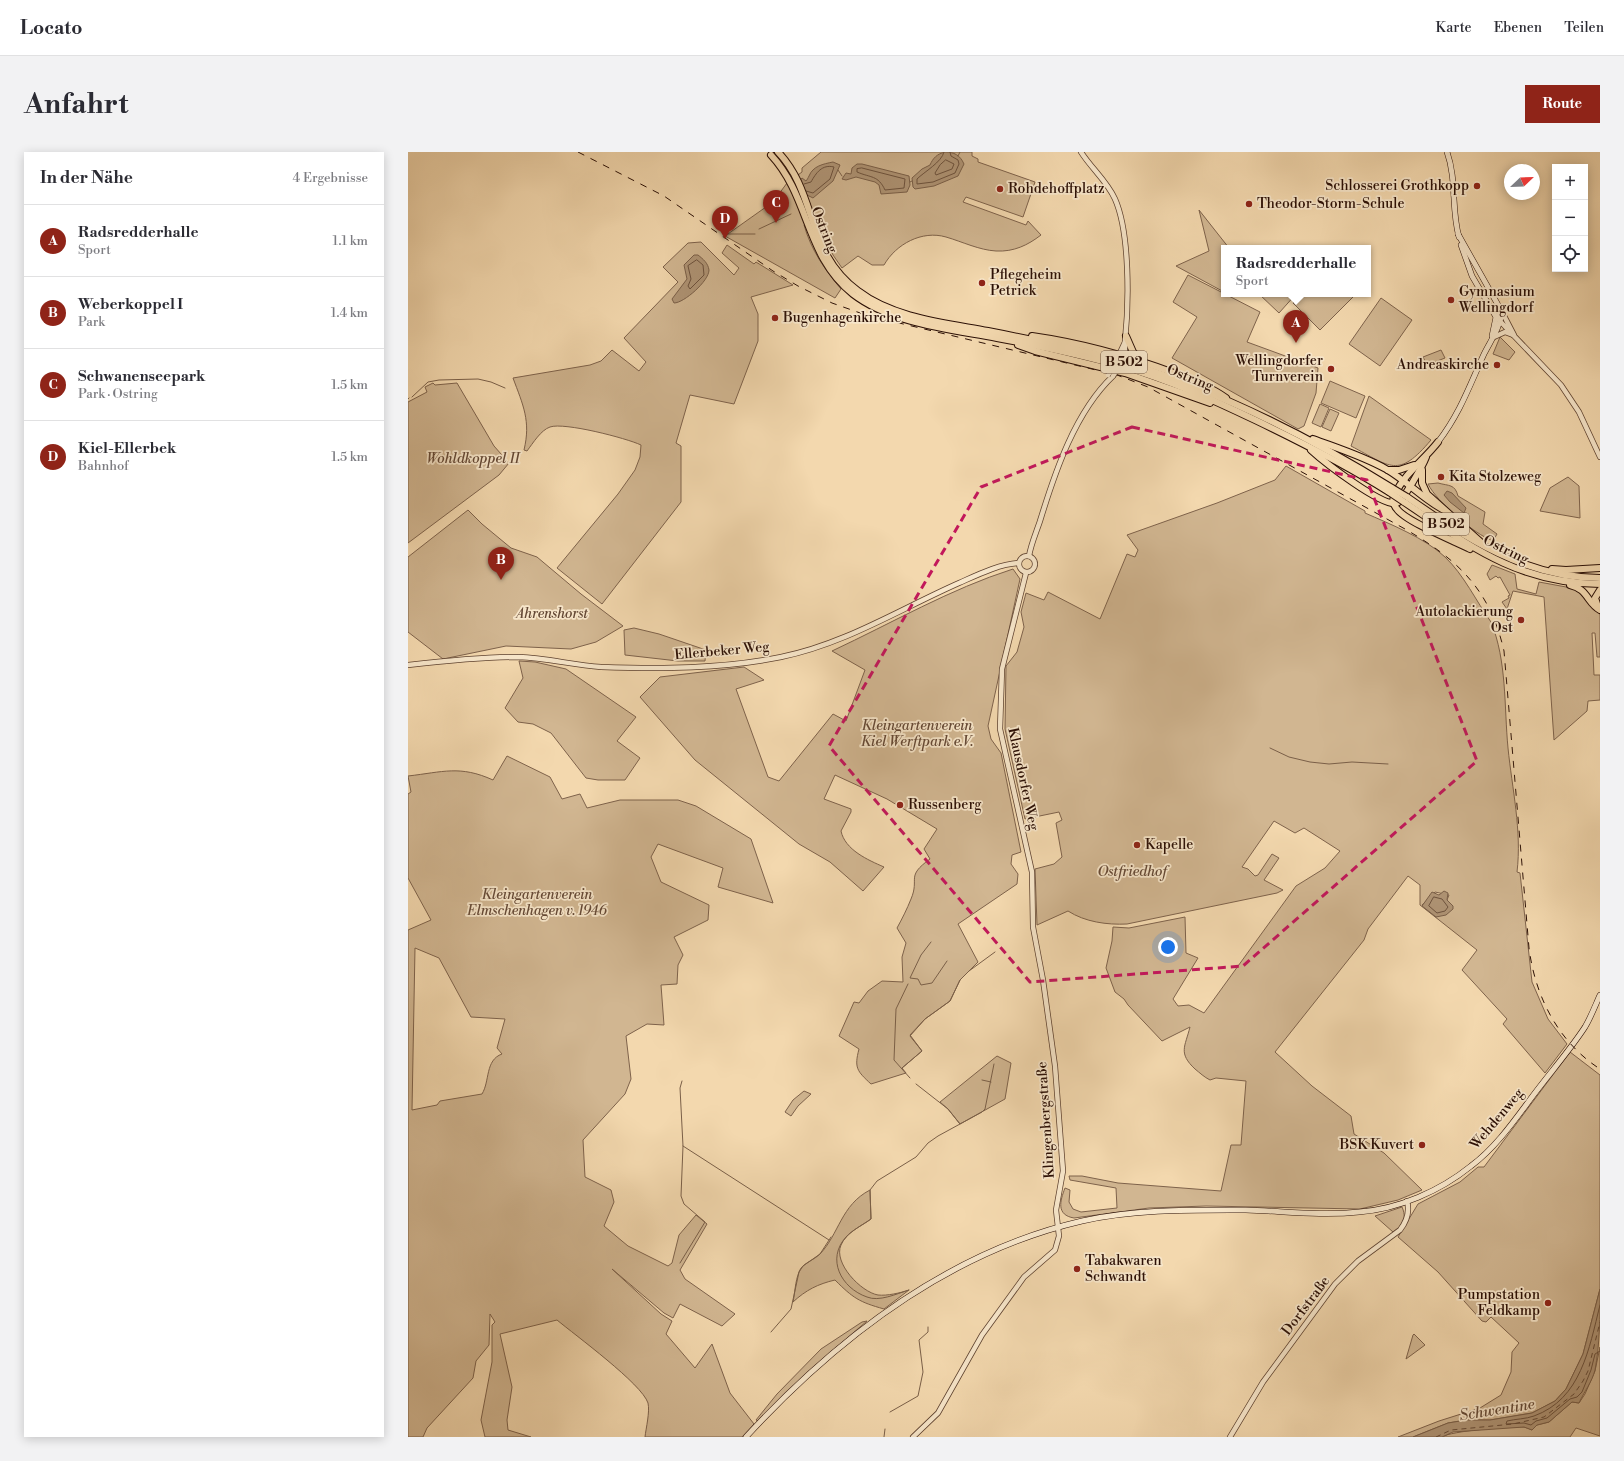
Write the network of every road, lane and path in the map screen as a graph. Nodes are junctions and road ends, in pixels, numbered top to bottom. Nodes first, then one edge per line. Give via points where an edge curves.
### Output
1 (778, 152) edge
2 (1081, 152) edge
3 (1447, 152) edge
4 (771, 155) dead end
5 (790, 174) junction
6 (1458, 234) junction
7 (1502, 312) junction
8 (1496, 317) junction
9 (1501, 322) junction
10 (1514, 335) junction
11 (1009, 338) junction
12 (1491, 338) junction
13 (1126, 339) junction
14 (1121, 357) junction
15 (1144, 363) junction
16 (1113, 371) junction
17 (1234, 407) junction
18 (1296, 434) junction
19 (1438, 442) joint
20 (1304, 444) junction
21 (1600, 457) edge
22 (1419, 465) junction
23 (1387, 470) junction
24 (1403, 482) junction
25 (1409, 486) junction
26 (1391, 490) junction
27 (1394, 504) junction
28 (1444, 510) junction
29 (1485, 551) junction
30 (1029, 556) junction
31 (1019, 563) junction
32 (1532, 568) junction
33 (1600, 568) edge
34 (1026, 573) junction
35 (1600, 578) edge
36 (1554, 580) junction
37 (1600, 584) edge
38 (1600, 590) edge
39 (1600, 610) edge
40 (408, 665) edge
41 (1032, 872) joint
42 (1600, 995) edge
43 (1407, 1201) junction
44 (1058, 1227) junction
45 (746, 1437) edge
46 (913, 1437) edge
47 (1230, 1437) edge

1 - 5 highway, Ostring / B 502
2 - 13 street, Klausdorfer Weg via 1111,191 1117,205 1127,283
3 - 6 main road via 1452,170
4 - 5 highway, Ostring / B 502
5 - 11 highway, Ostring / B 502 via 818,252 844,287 863,301 882,310 916,321
6 - 7 main road
6 - 8 main road via 1472,276
7 - 8 street
7 - 9 main road
7 - 10 street
8 - 9 street
8 - 12 main road
9 - 10 street
9 - 12 main road
10 - 12 street via 1505,332
10 - 21 street via 1571,399
11 - 14 highway via 1054,339
11 - 16 highway via 1029,349
11 - 17 highway, Ostring / B 502 via 1126,367
12 - 19 main road via 1464,401
13 - 14 street, Klausdorfer Weg via 1126,349
13 - 15 highway
14 - 15 highway
14 - 16 street, Klausdorfer Weg, bridge
15 - 17 highway via 1199,383 1220,394
16 - 17 highway
16 - 30 street, Klausdorfer Weg via 1090,404 1062,458
17 - 18 highway, Ostring / B 502
17 - 20 highway, Ostring / B 502
18 - 23 highway via 1343,450
18 - 26 highway, Ostring / B 502 via 1349,462
19 - 22 highway
20 - 26 highway, Ostring / B 502
20 - 27 highway via 1353,482 1381,500
22 - 23 highway via 1403,470
22 - 24 highway
22 - 25 highway
22 - 28 highway via 1423,487
23 - 24 highway
24 - 25 highway
24 - 27 highway via 1395,494
25 - 27 highway via 1400,501
25 - 28 highway
26 - 29 highway, Ostring / B 502, bridge
27 - 29 highway via 1399,512 1422,525 1470,549
28 - 29 highway
29 - 32 highway, Ostring / B 502
29 - 36 highway, Ostring / B 502 via 1514,569
30 - 31 street via 1022,558
30 - 34 street, Klausdorfer Weg via 1035,560 1036,566 1031,572
31 - 34 street via 1021,570
31 - 40 street, Ellerbeker Weg via 976,576 831,643 764,660 693,668 600,666 517,657
32 - 33 highway
32 - 35 highway, Ostring / B 502
34 - 41 street, Klausdorfer Weg via 1002,669 1000,729
36 - 37 highway, Ostring / B 502
36 - 39 highway via 1581,589
38 - 39 highway via 1595,599
41 - 44 street, Klingenbergstraße via 1033,927 1043,980 1057,1091 1063,1171 1056,1210
42 - 43 main road, Wehdenweg via 1582,1031 1485,1155 1457,1177
43 - 44 main road, Wehdenweg via 1372,1211 1335,1213 1245,1210 1145,1212
43 - 47 street, Dorfstraße via 1408,1214 1404,1225 1358,1261 1335,1284 1263,1382
44 - 45 main road, Wehdenweg via 977,1258 922,1287 898,1303 853,1335 805,1376
44 - 46 street, Klingenbergstraße via 1059,1236 1055,1250 1024,1277 982,1335 945,1403

